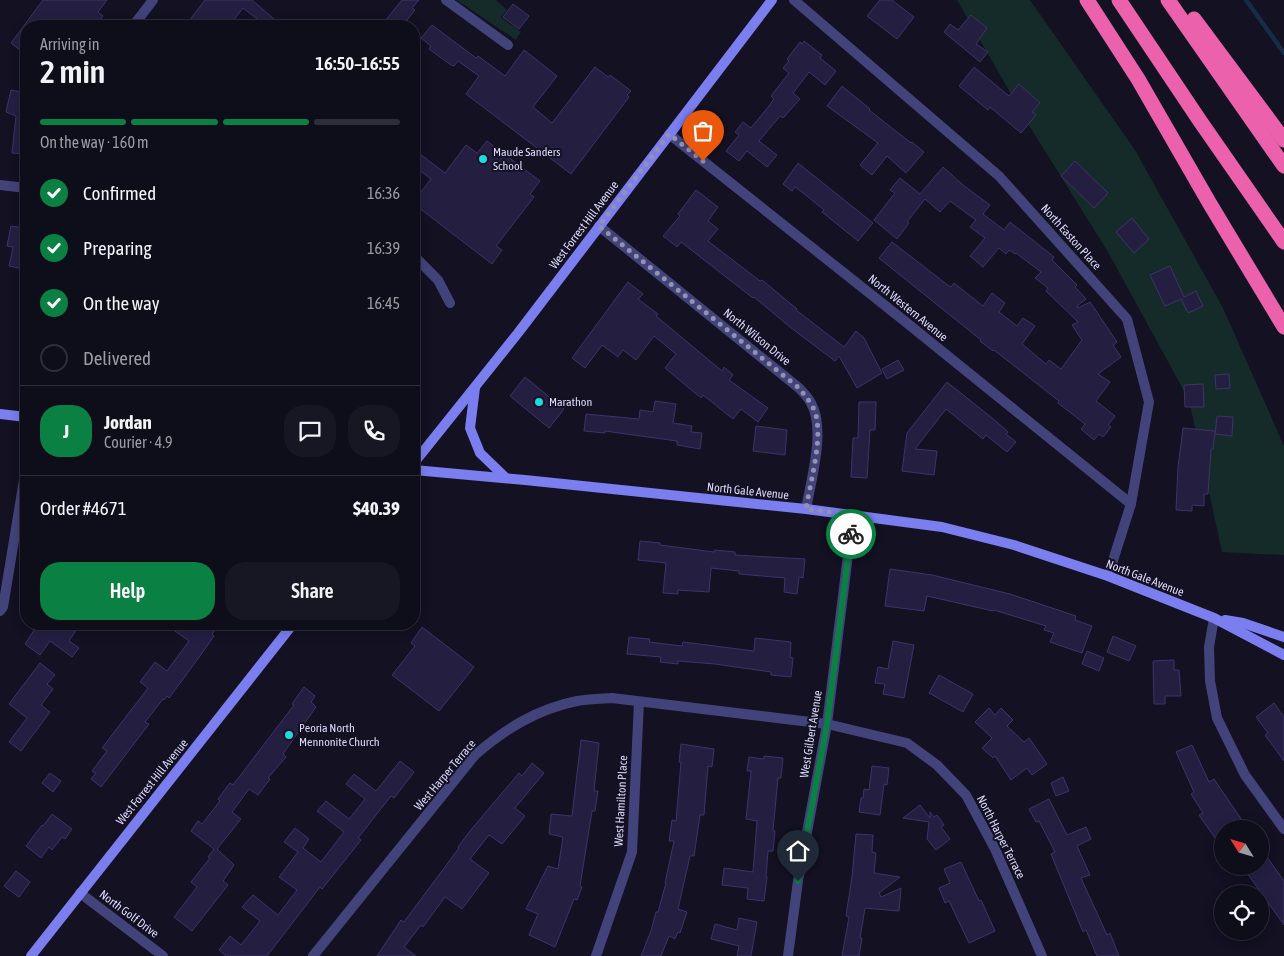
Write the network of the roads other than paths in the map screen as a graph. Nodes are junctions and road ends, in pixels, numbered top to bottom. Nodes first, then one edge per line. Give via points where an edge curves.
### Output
1 (153, 0) edge
2 (446, 0) edge
3 (772, 0) edge
4 (794, 0) edge
5 (1087, 0) edge
6 (1119, 0) edge
7 (1168, 0) edge
8 (1179, 0) edge
9 (138, 20) edge
10 (508, 45) dead end
11 (669, 134) junction
12 (1284, 140) edge
13 (1284, 166) edge
14 (0, 185) edge
15 (20, 187) edge
16 (599, 226) junction
17 (1284, 242) edge
18 (420, 262) edge
19 (450, 302) dead end
20 (1284, 327) edge
21 (475, 386) junction
22 (0, 414) edge
23 (20, 416) edge
24 (420, 455) edge
25 (420, 471) edge
26 (506, 478) junction
27 (20, 504) edge
28 (1131, 504) junction
29 (806, 509) junction
30 (853, 515) junction
31 (1108, 576) junction
32 (0, 611) edge
33 (1214, 618) junction
34 (288, 630) edge
35 (1284, 637) edge
36 (1284, 655) edge
37 (639, 702) junction
38 (827, 724) junction
39 (1284, 829) edge
40 (80, 893) junction
41 (31, 956) edge
42 (162, 956) edge
43 (313, 956) edge
44 (596, 956) edge
45 (788, 956) edge
46 (1042, 956) edge

1 - 9 street
2 - 10 street
3 - 11 main road, West Forrest Hill Avenue
4 - 28 street, North Easton Place via 999,176 1127,319 1149,402
5 - 20 highway via 1142,86
6 - 17 highway
7 - 13 highway
8 - 12 highway
11 - 16 main road, West Forrest Hill Avenue
11 - 28 street, North Western Avenue
14 - 15 street
16 - 21 main road, West Forrest Hill Avenue
16 - 29 street, North Wilson Drive via 799,388 811,403 817,420 818,438
18 - 19 street via 438,280
21 - 24 main road, West Forrest Hill Avenue
21 - 26 main road via 470,428 480,453
22 - 23 main road
25 - 26 main road, North Gale Avenue
26 - 29 main road, North Gale Avenue
27 - 32 street
28 - 31 street, North Easton Place
29 - 30 main road, North Gale Avenue
30 - 31 main road, North Gale Avenue via 942,527 1014,545
30 - 38 street, West Gilbert Avenue
31 - 33 main road, North Gale Avenue
33 - 35 main road, North Gale Avenue via 1243,623
33 - 36 main road, North Gale Avenue
33 - 39 street via 1209,647 1210,680 1217,718 1246,775
34 - 40 main road, West Forrest Hill Avenue
37 - 38 street, West Harper Terrace
37 - 43 street, West Harper Terrace via 612,698 578,701 544,710 494,738 475,755
37 - 44 street, West Hamilton Place via 632,852
38 - 45 street, West Gilbert Avenue via 798,881
38 - 46 street, North Harper Terrace via 907,743 937,765 966,795 995,849
40 - 41 main road, West Forrest Hill Avenue
40 - 42 street, North Golf Drive

